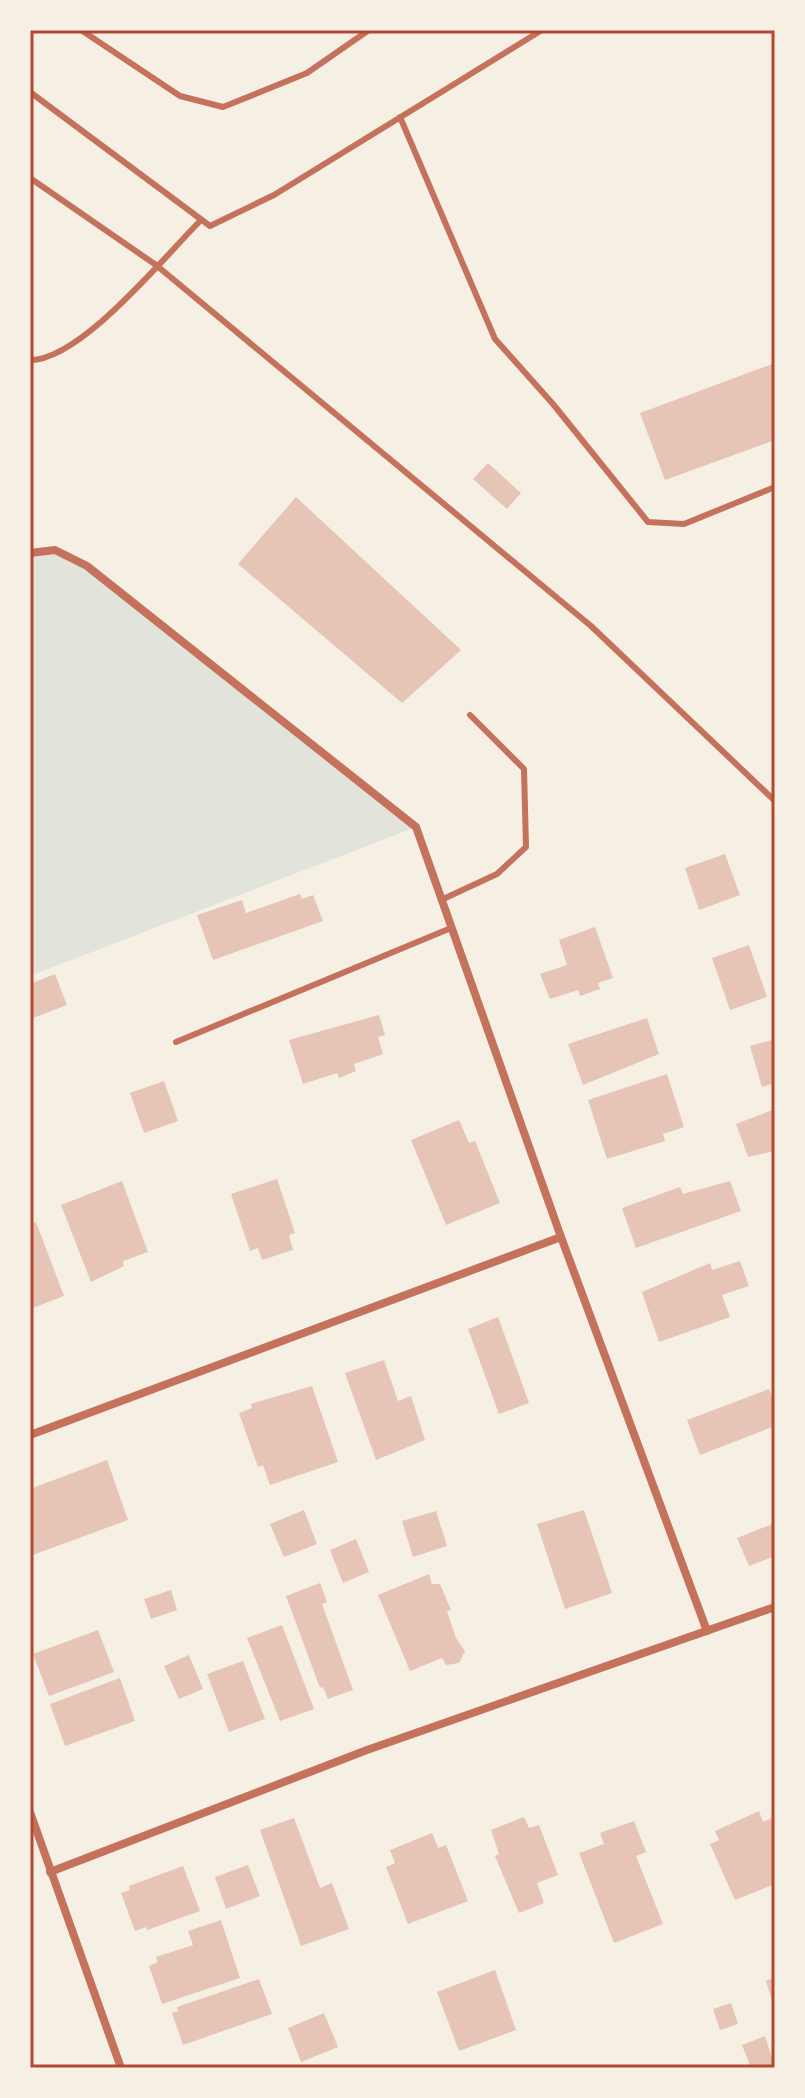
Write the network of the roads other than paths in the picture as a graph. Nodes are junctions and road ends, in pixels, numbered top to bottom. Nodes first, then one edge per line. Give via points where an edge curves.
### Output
1 (81, 30) edge
2 (369, 30) edge
3 (542, 30) edge
4 (30, 92) edge
5 (400, 117) junction
6 (30, 178) edge
7 (201, 220) junction
8 (156, 265) junction
9 (30, 360) edge
10 (775, 487) edge
11 (30, 553) edge
12 (470, 715) dead end
13 (775, 801) edge
14 (441, 900) junction
15 (451, 928) junction
16 (176, 1042) dead end
17 (561, 1237) junction
18 (30, 1435) edge
19 (775, 1607) edge
20 (707, 1631) junction
21 (30, 1812) edge
22 (50, 1872) junction
23 (121, 2068) edge

1 - 2 lane via 180,96 223,107 307,73
3 - 5 lane
4 - 7 lane
5 - 7 lane via 274,195 210,226
5 - 10 lane via 495,339 648,522 684,524
6 - 8 lane
7 - 8 lane
8 - 9 lane via 87,336 44,360
8 - 13 lane via 591,626
11 - 14 street via 55,550 87,566 416,827
12 - 14 lane via 524,769 526,847 497,874
14 - 15 street
15 - 16 lane
15 - 17 street
17 - 18 street
17 - 20 street
19 - 20 street
20 - 22 street via 367,1750
21 - 22 street
22 - 23 street

